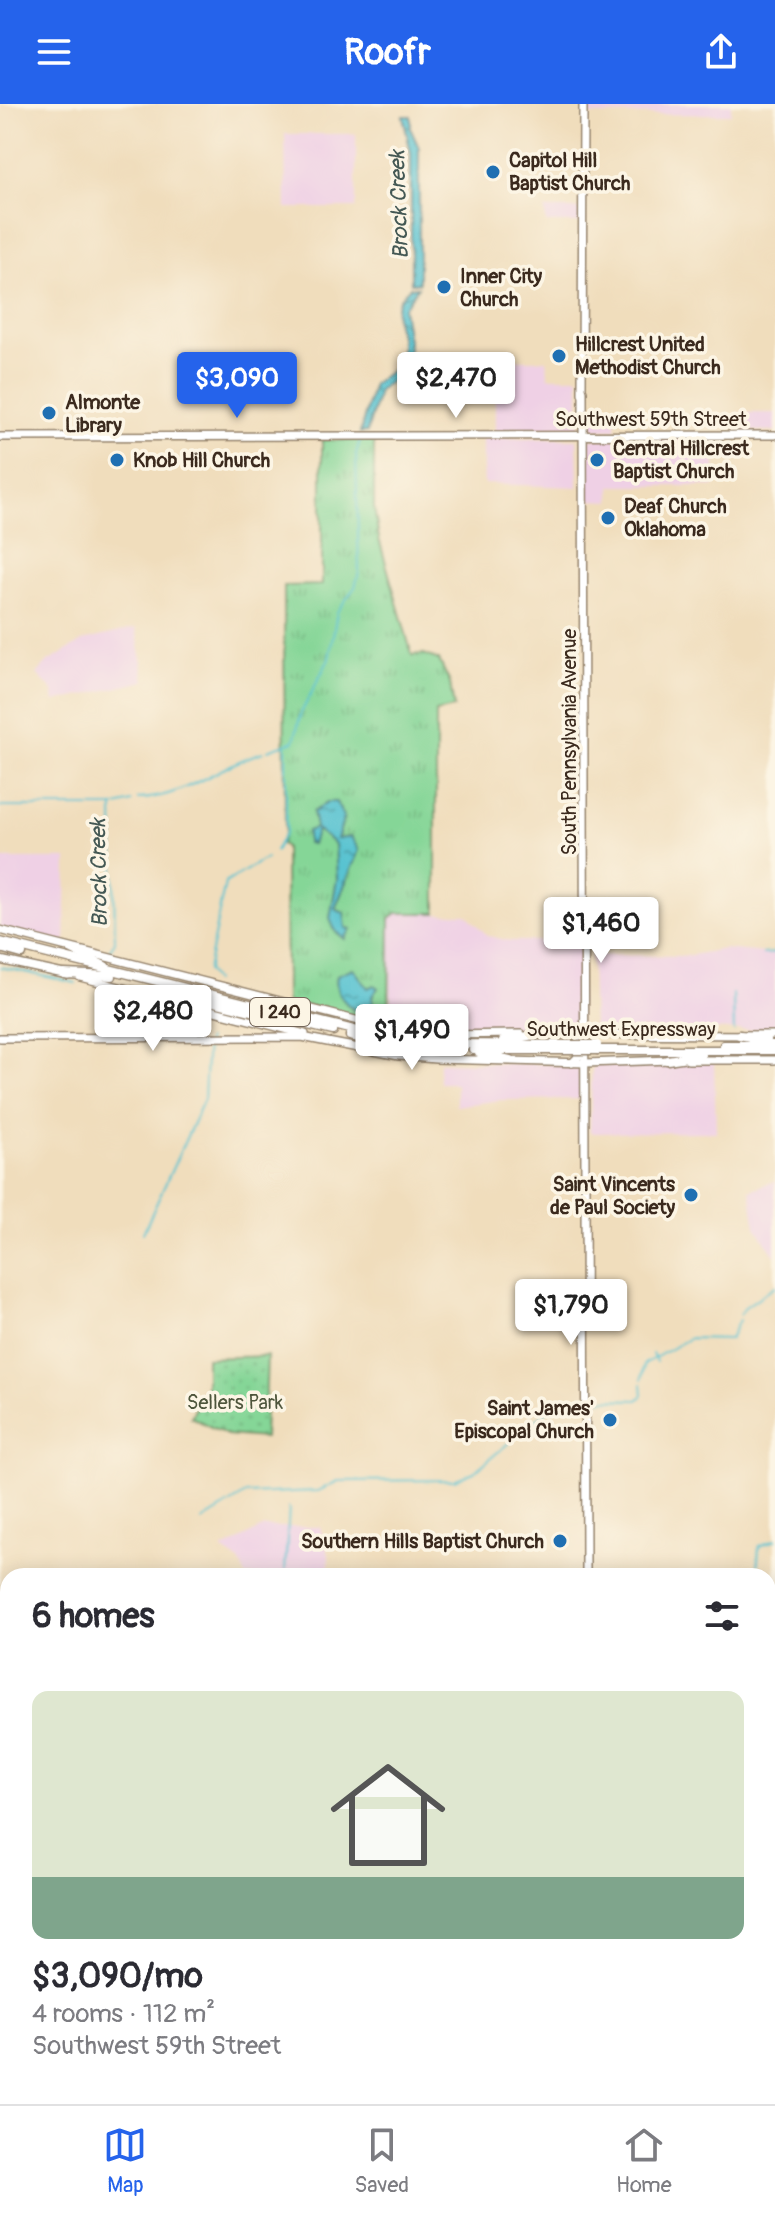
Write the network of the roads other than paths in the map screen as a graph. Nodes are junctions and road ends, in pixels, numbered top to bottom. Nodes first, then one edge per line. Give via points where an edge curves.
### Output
1 (583, 104) edge
2 (583, 435) junction
3 (775, 435) edge
4 (0, 437) edge
5 (1, 930) edge
6 (0, 945) edge
7 (70, 949) junction
8 (0, 960) edge
9 (64, 974) junction
10 (114, 974) junction
11 (572, 1032) junction
12 (586, 1032) junction
13 (599, 1032) junction
14 (538, 1034) junction
15 (739, 1035) junction
16 (775, 1035) edge
17 (0, 1038) edge
18 (319, 1038) junction
19 (485, 1045) junction
20 (775, 1046) edge
21 (598, 1047) junction
22 (575, 1048) junction
23 (471, 1050) junction
24 (719, 1050) junction
25 (510, 1060) junction
26 (667, 1060) junction
27 (775, 1060) edge
28 (599, 1062) junction
29 (572, 1063) junction
30 (586, 1063) junction
31 (586, 1568) edge

1 - 2 main road, South Pennsylvania Avenue
2 - 3 main road, Southwest 59th Street
2 - 4 main road, Southwest 59th Street
2 - 12 main road, South Pennsylvania Avenue
5 - 7 main road
6 - 10 highway, Southwest Expressway / I 240
7 - 10 highway
7 - 14 main road via 416,1033
8 - 9 main road
9 - 10 highway
9 - 18 main road
10 - 19 highway, Southwest Expressway / I 240 via 373,1036
10 - 23 highway, Southwest Expressway / I 240 via 372,1041
11 - 12 main road
11 - 14 main road
11 - 29 main road via 580,1039 580,1055
12 - 13 main road
12 - 30 main road, South Pennsylvania Avenue
13 - 15 main road
13 - 28 main road via 593,1040 593,1056
14 - 19 highway
15 - 16 main road
15 - 20 highway
17 - 18 main road
18 - 25 main road via 399,1056
19 - 22 highway, Southwest Expressway / I 240
20 - 21 highway, Southwest Expressway / I 240
20 - 24 highway, Southwest Expressway / I 240
21 - 22 highway, Southwest Expressway / I 240, bridge
21 - 24 highway, Southwest Expressway / I 240
22 - 23 highway, Southwest Expressway / I 240
23 - 25 highway
24 - 26 highway
25 - 29 main road
26 - 27 main road
26 - 28 main road
28 - 30 main road
29 - 30 main road
30 - 31 main road, South Pennsylvania Avenue

